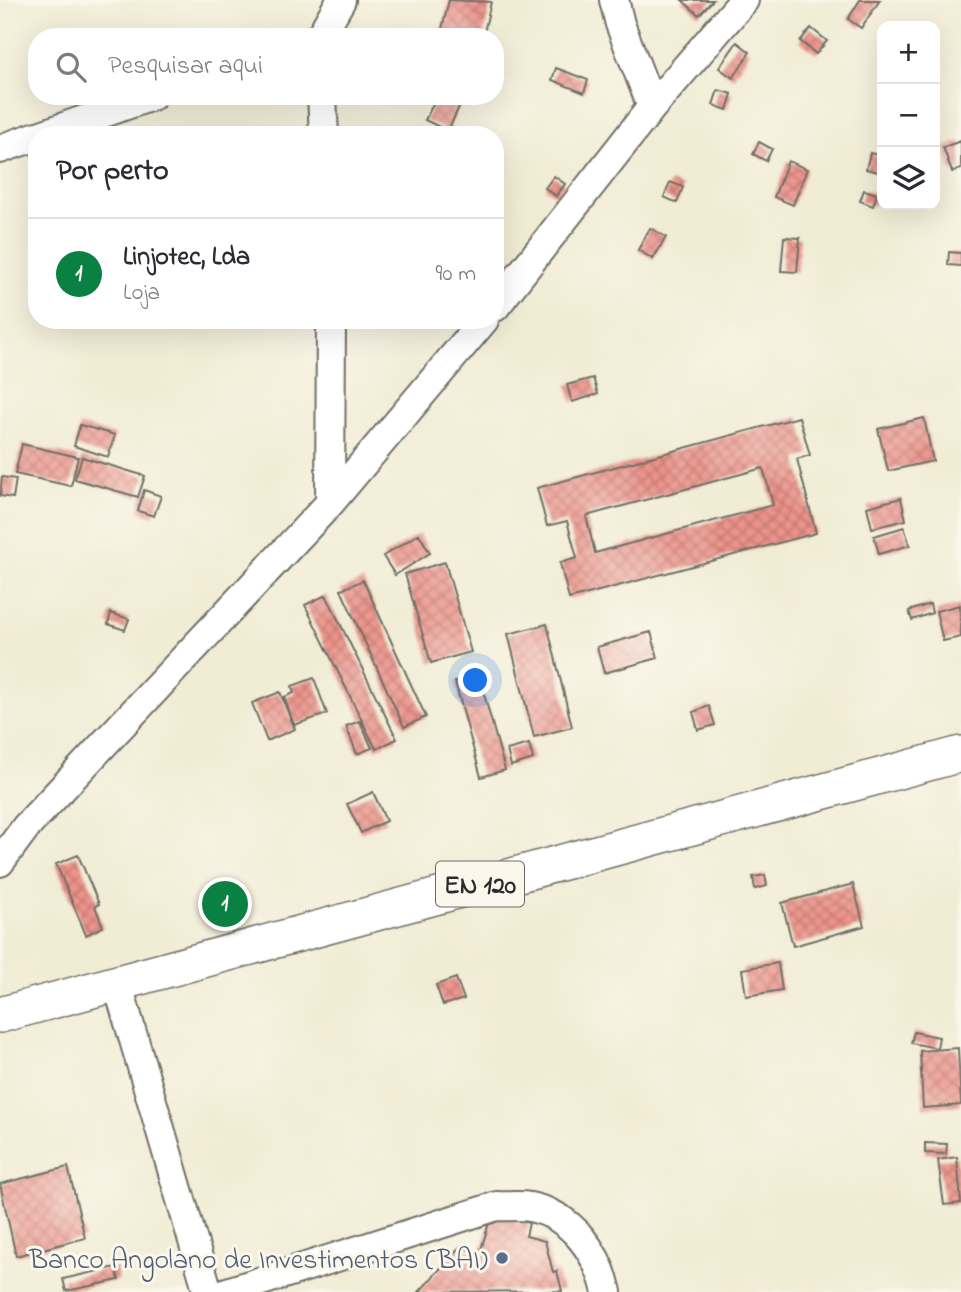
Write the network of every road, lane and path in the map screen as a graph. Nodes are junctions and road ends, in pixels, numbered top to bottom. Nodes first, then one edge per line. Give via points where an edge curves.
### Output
1 (341, 0) edge
2 (614, 0) edge
3 (744, 0) edge
4 (324, 28) edge
5 (126, 105) edge
6 (322, 105) edge
7 (652, 107) junction
8 (65, 126) edge
9 (324, 126) edge
10 (28, 139) edge
11 (0, 149) edge
12 (504, 296) edge
13 (331, 329) edge
14 (476, 329) edge
15 (330, 503) junction
16 (961, 754) edge
17 (0, 862) edge
18 (117, 982) junction
19 (0, 1015) edge
20 (208, 1292) edge
21 (227, 1292) edge
22 (607, 1292) edge

1 - 4 street
2 - 7 street
3 - 7 street
5 - 8 street
6 - 9 street
7 - 12 street
10 - 11 street
13 - 15 street
14 - 15 street
15 - 17 street via 26,827
16 - 18 main road, EN 120
18 - 19 main road, EN 120
18 - 20 street
21 - 22 street via 497,1206 530,1207 562,1220 582,1238

